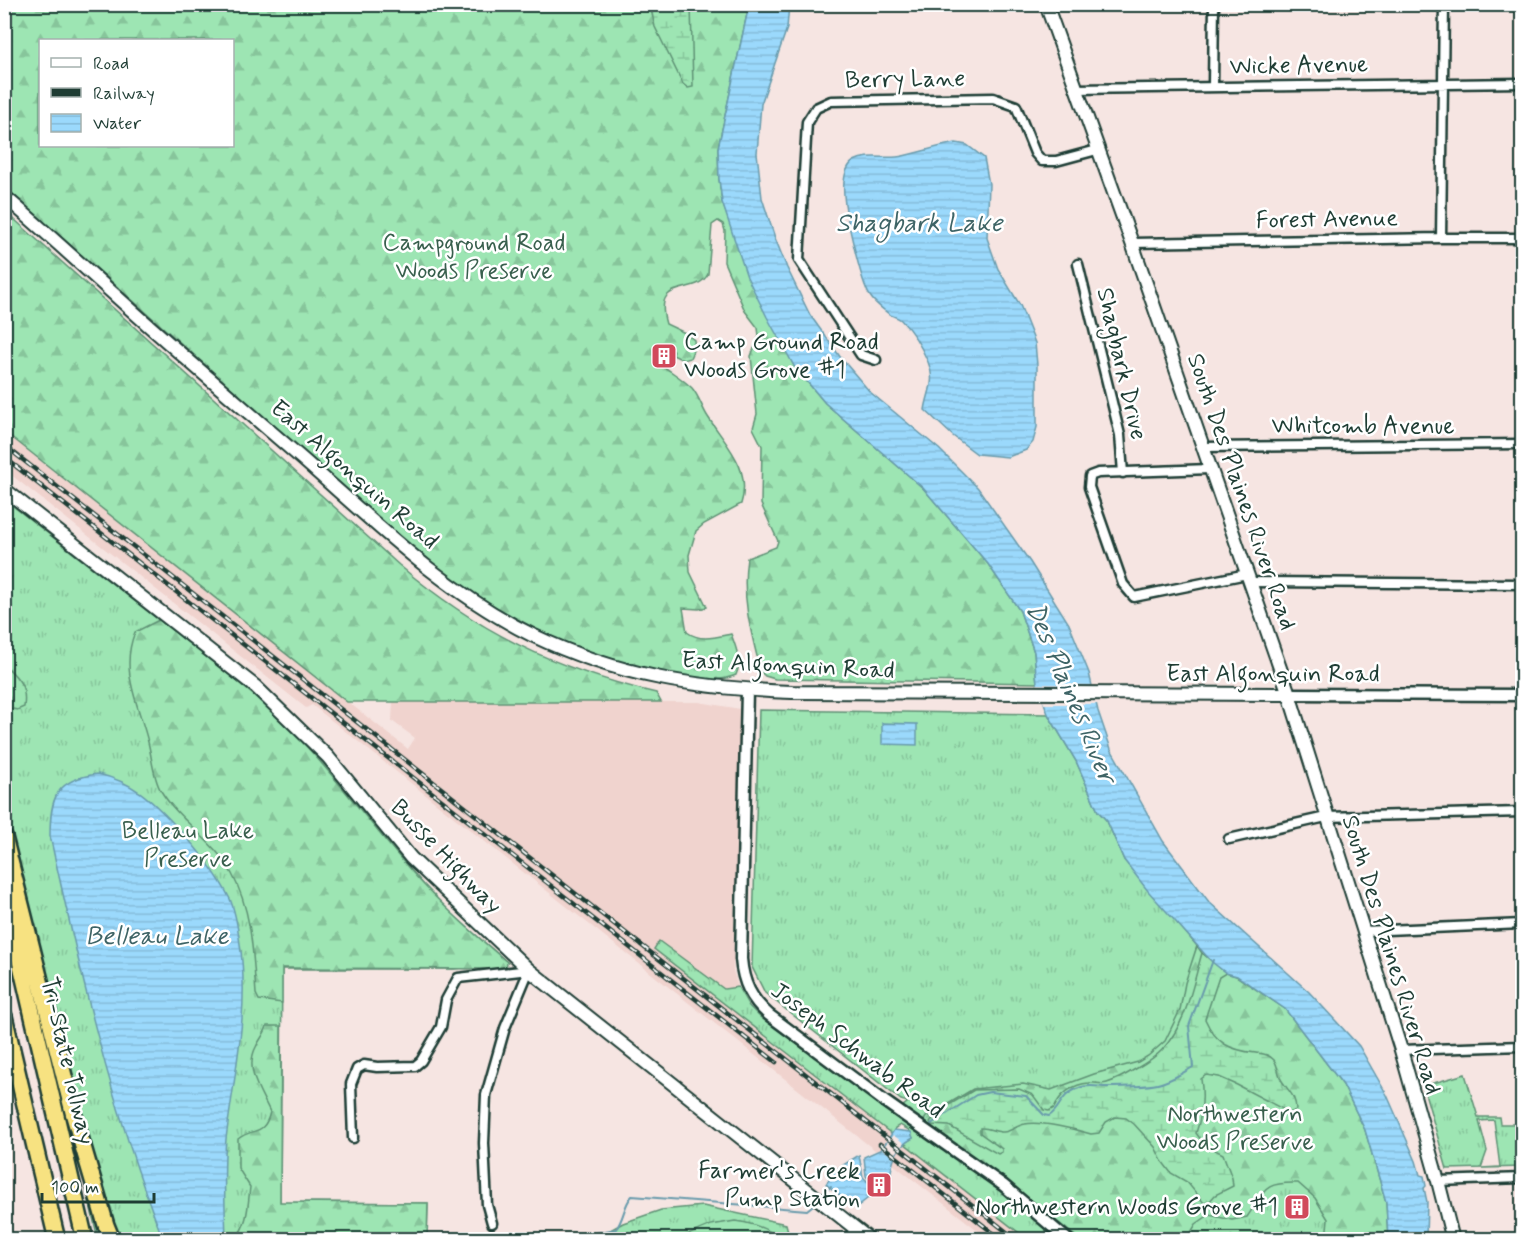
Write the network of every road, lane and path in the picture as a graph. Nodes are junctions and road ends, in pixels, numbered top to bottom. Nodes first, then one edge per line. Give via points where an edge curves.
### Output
1 (1046, 4) edge
2 (1214, 4) edge
3 (1444, 4) edge
4 (1522, 83) edge
5 (1443, 84) junction
6 (1213, 86) junction
7 (1075, 89) junction
8 (1097, 150) junction
9 (4, 196) edge
10 (1441, 238) junction
11 (1522, 238) edge
12 (1132, 243) junction
13 (1078, 264) dead end
14 (876, 360) dead end
15 (1522, 444) edge
16 (1203, 447) junction
17 (1210, 469) junction
18 (1123, 473) junction
19 (4, 489) edge
20 (1248, 578) junction
21 (1522, 584) edge
22 (747, 690) junction
23 (1289, 694) junction
24 (1522, 695) edge
25 (1522, 812) edge
26 (1326, 817) junction
27 (4, 837) edge
28 (1229, 839) dead end
29 (4, 892) edge
30 (1522, 924) edge
31 (1364, 931) junction
32 (529, 970) junction
33 (4, 1016) edge
34 (1522, 1046) edge
35 (1401, 1050) junction
36 (353, 1138) dead end
37 (1522, 1178) edge
38 (1438, 1181) junction
39 (492, 1223) dead end
40 (856, 1228) junction
41 (56, 1239) edge
42 (85, 1239) edge
43 (112, 1239) edge
44 (848, 1239) edge
45 (870, 1239) edge
46 (1068, 1239) edge
47 (1452, 1239) edge

1 - 7 main road, South Des Plaines River Road
2 - 6 street
3 - 5 street
4 - 5 street, Wicke Avenue
5 - 6 street, Wicke Avenue
5 - 10 street
6 - 7 street, Wicke Avenue
7 - 8 main road, South Des Plaines River Road
8 - 12 main road, South Des Plaines River Road
8 - 14 street, Berry Lane via 1041,161 1016,106 993,98 831,101 816,108 807,122 799,260 861,355
9 - 22 main road, East Algonquin Road via 409,553 469,598 532,635 597,662 675,682
10 - 11 street, Forest Avenue
10 - 12 street, Forest Avenue
12 - 16 main road, South Des Plaines River Road
13 - 18 street, Shagbark Drive via 1119,435
15 - 16 street, Whitcomb Avenue
16 - 17 main road, South Des Plaines River Road
17 - 18 street
17 - 20 main road, South Des Plaines River Road
18 - 20 street via 1094,474 1088,482 1124,584 1134,597
19 - 32 main road, Busse Highway via 256,687 328,757 411,858
20 - 21 street
20 - 23 main road, South Des Plaines River Road
22 - 23 main road, East Algonquin Road
22 - 46 street, Joseph Schwab Road via 741,959 744,983 751,996 769,1015 1003,1185
23 - 24 street, East Algonquin Road
23 - 26 main road, South Des Plaines River Road
25 - 26 street
26 - 28 street
26 - 31 main road, South Des Plaines River Road
27 - 43 highway via 74,1116
29 - 42 highway, Tri-State Tollway
30 - 31 street
31 - 35 main road, South Des Plaines River Road
32 - 36 street via 458,978 446,1000 441,1027 421,1061 415,1066 364,1065 357,1069 351,1084
32 - 39 street via 505,1028 486,1095 484,1143 487,1205
32 - 40 main road, Busse Highway
33 - 41 highway
34 - 35 street
35 - 38 main road, South Des Plaines River Road
37 - 38 street
38 - 47 main road, South Des Plaines River Road
40 - 44 street
40 - 45 main road, Busse Highway

